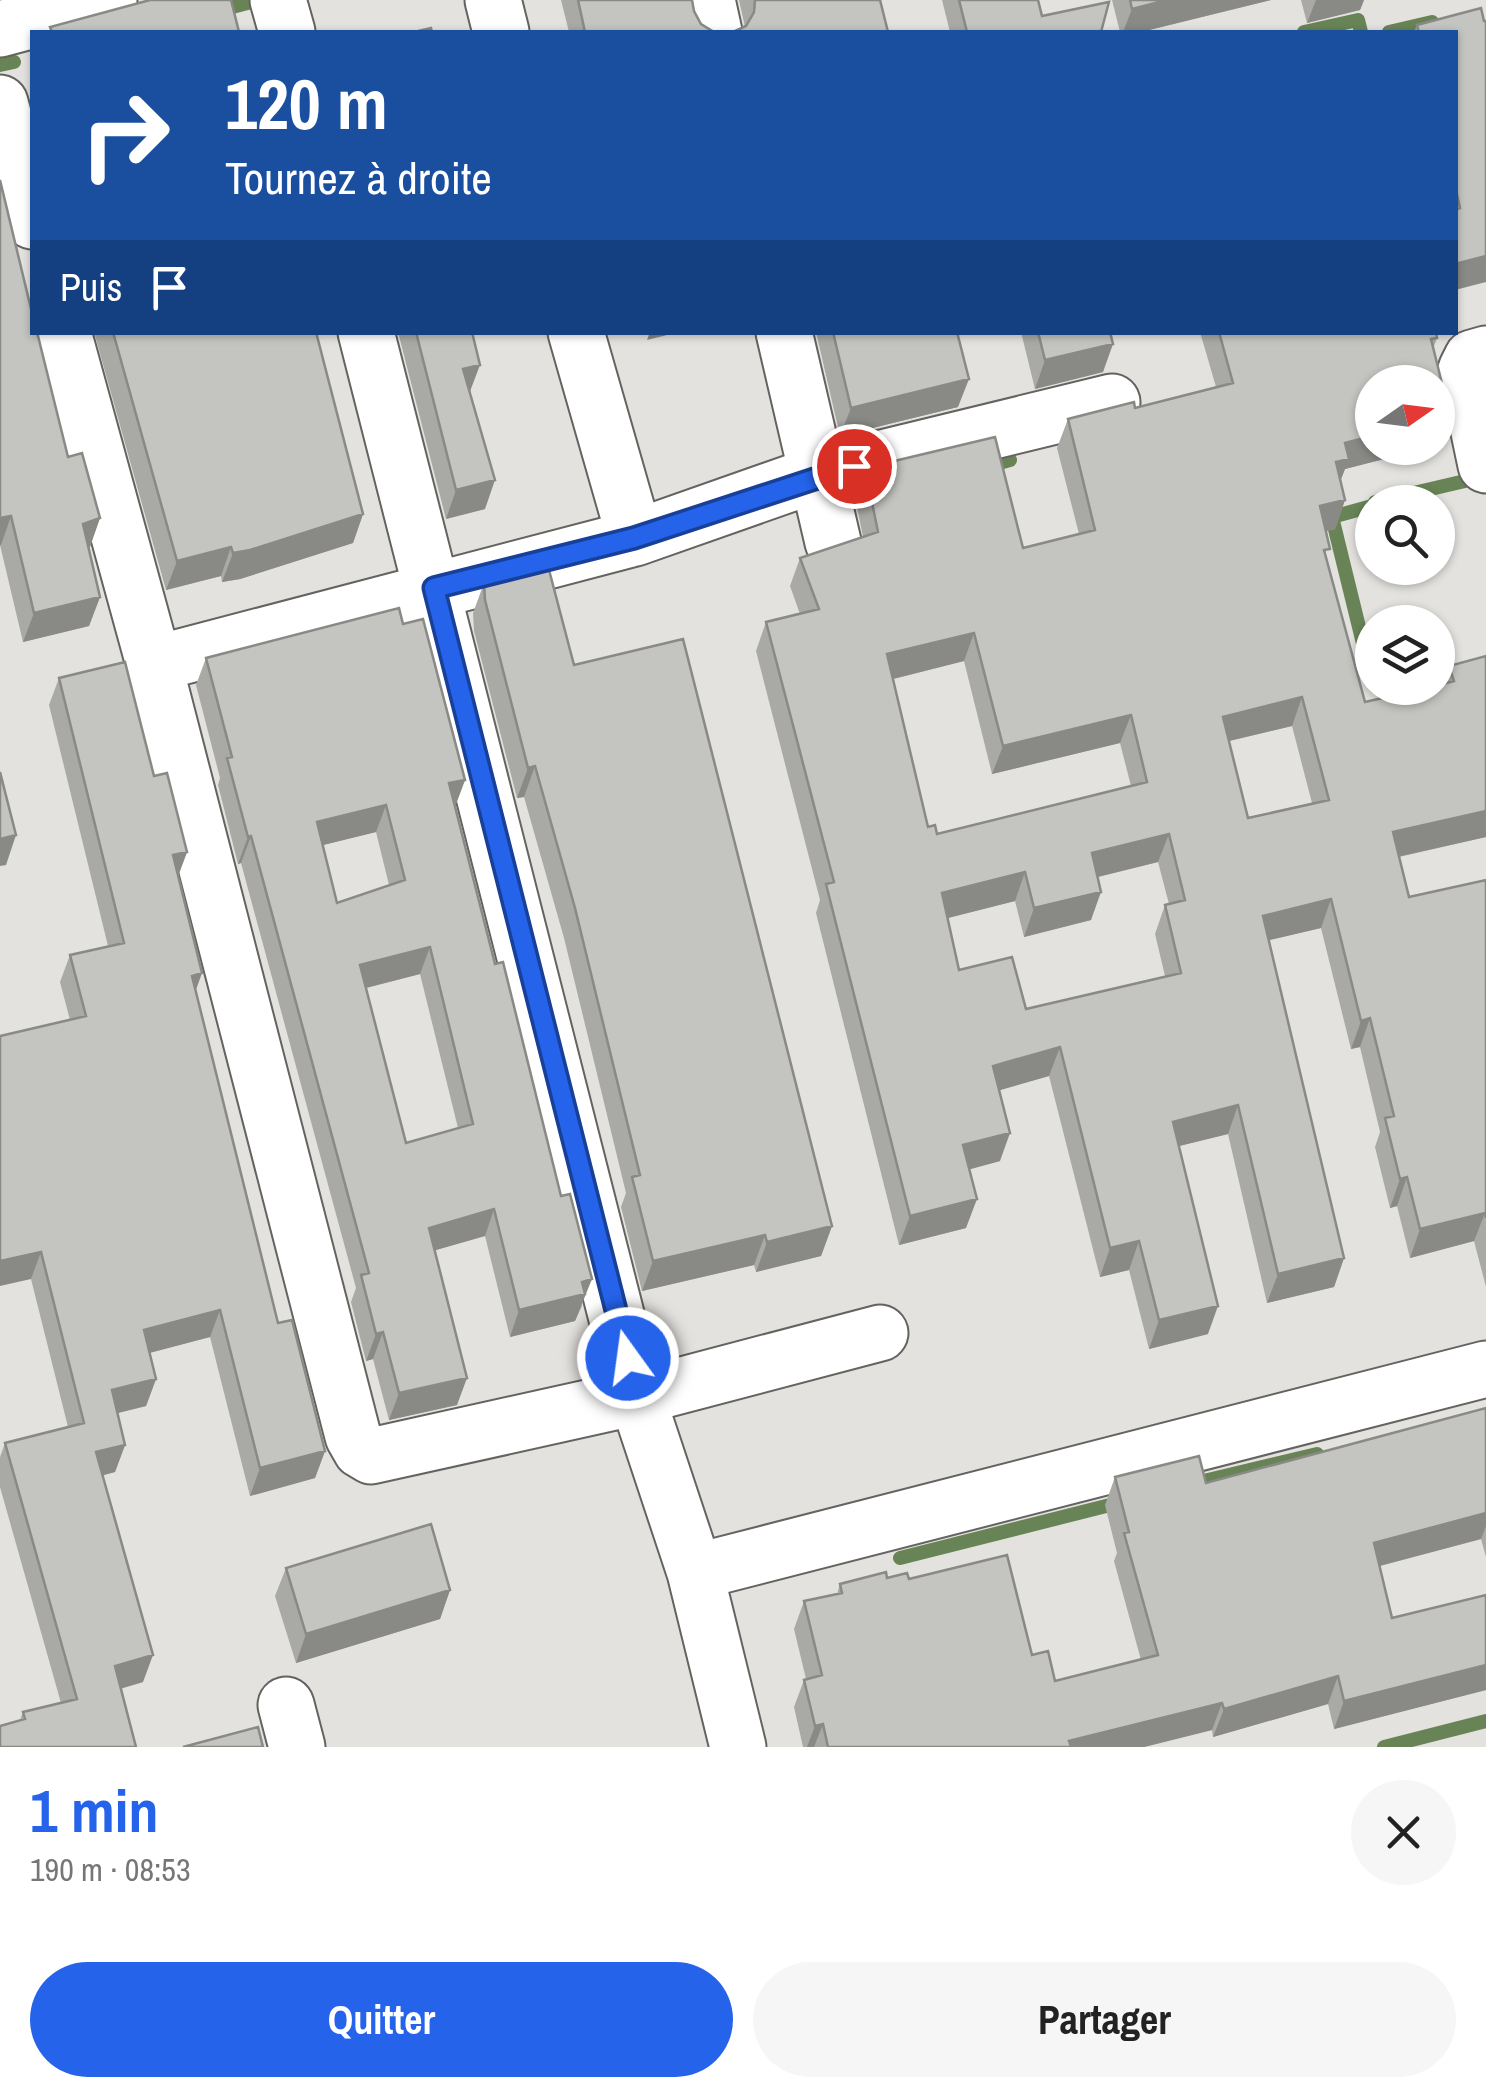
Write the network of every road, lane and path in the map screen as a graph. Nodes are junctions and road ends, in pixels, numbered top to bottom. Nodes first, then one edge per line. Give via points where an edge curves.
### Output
1 (109, 0) edge
2 (278, 0) edge
3 (494, 0) edge
4 (707, 0) edge
5 (0, 29) edge
6 (286, 30) edge
7 (502, 30) edge
8 (714, 30) edge
9 (0, 103) edge
10 (30, 214) edge
11 (64, 335) edge
12 (367, 335) edge
13 (577, 335) edge
14 (785, 335) edge
15 (1486, 354) edge
16 (1112, 402) dead end
17 (1486, 464) edge
18 (817, 474) junction
19 (634, 538) junction
20 (833, 542) edge
21 (434, 588) junction
22 (154, 664) junction
23 (880, 1333) dead end
24 (1486, 1369) edge
25 (637, 1397) junction
26 (695, 1572) junction
27 (738, 1747) edge

1 - 5 street
2 - 6 street
3 - 7 street
4 - 8 street
9 - 10 street
11 - 22 street
12 - 21 street
13 - 19 street
14 - 18 street
15 - 17 street via 1472,358 1466,370
16 - 18 street
18 - 19 street
18 - 20 street
19 - 21 street
21 - 22 street
21 - 25 street
22 - 25 street via 361,1450 371,1456
23 - 25 street
24 - 26 street
25 - 26 street
26 - 27 street

